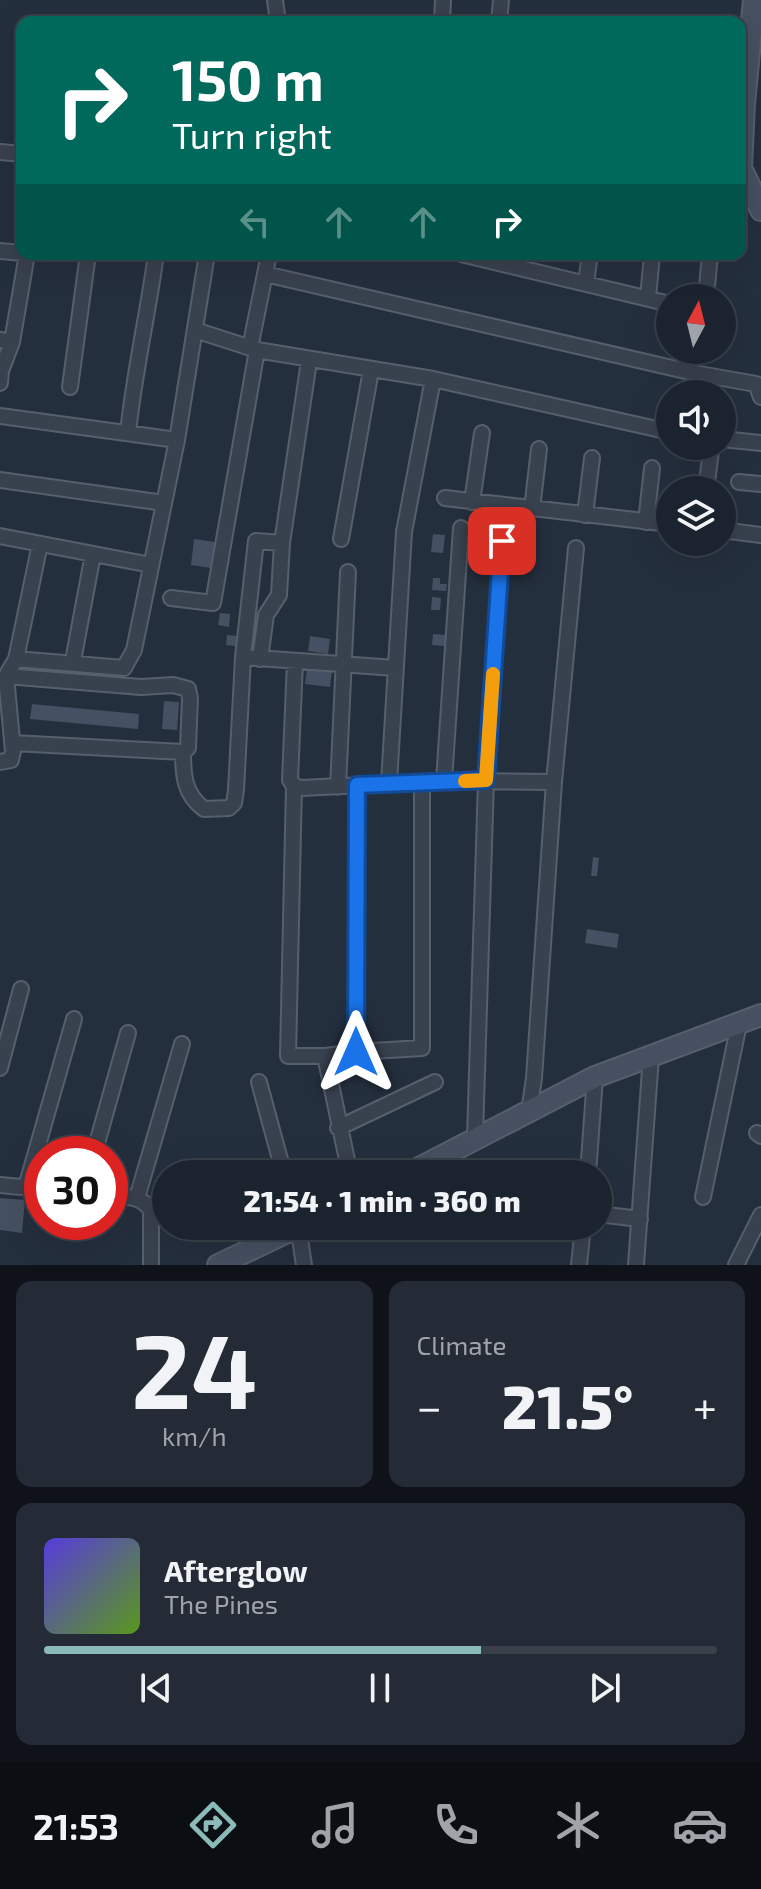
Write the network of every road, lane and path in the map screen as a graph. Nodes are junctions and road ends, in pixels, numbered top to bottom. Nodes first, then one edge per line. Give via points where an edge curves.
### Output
1 (754, 0) edge
2 (746, 83) edge
3 (746, 180) edge
4 (761, 210) edge
5 (23, 260) edge
6 (87, 260) edge
7 (155, 260) edge
8 (206, 260) edge
9 (268, 260) edge
10 (589, 260) edge
11 (651, 260) edge
12 (709, 260) edge
13 (530, 262) edge
14 (265, 274) junction
15 (586, 283) junction
16 (707, 284) edge
17 (648, 298) junction
18 (656, 300) edge
19 (195, 330) junction
20 (6, 341) edge
21 (253, 349) junction
22 (309, 361) junction
23 (371, 370) junction
24 (433, 379) junction
25 (0, 383) edge
26 (70, 387) dead end
27 (761, 397) edge
28 (0, 416) edge
29 (656, 429) edge
30 (128, 433) junction
31 (482, 433) dead end
32 (177, 440) junction
33 (736, 440) edge
34 (761, 443) edge
35 (539, 449) dead end
36 (592, 458) dead end
37 (652, 468) dead end
38 (0, 480) edge
39 (739, 482) dead end
40 (761, 484) edge
41 (445, 498) dead end
42 (472, 502) junction
43 (164, 503) junction
44 (532, 509) junction
45 (585, 515) junction
46 (646, 522) junction
47 (656, 523) edge
48 (461, 528) dead end
49 (736, 532) edge
50 (761, 535) edge
51 (0, 536) edge
52 (341, 539) dead end
53 (502, 541) dead end
54 (282, 543) junction
55 (40, 544) junction
56 (576, 548) dead end
57 (93, 554) junction
58 (151, 565) junction
59 (348, 572) dead end
60 (171, 598) dead end
61 (243, 657) junction
62 (16, 659) junction
63 (260, 659) junction
64 (73, 661) junction
65 (295, 662) junction
66 (344, 665) junction
67 (395, 668) junction
68 (6, 676) junction
69 (13, 743) junction
70 (183, 752) junction
71 (0, 762) edge
72 (486, 780) junction
73 (444, 781) junction
74 (422, 782) junction
75 (554, 782) junction
76 (389, 783) junction
77 (357, 785) junction
78 (294, 786) junction
79 (338, 787) junction
80 (21, 989) dead end
81 (761, 1015) edge
82 (74, 1019) dead end
83 (739, 1024) junction
84 (128, 1033) dead end
85 (182, 1044) dead end
86 (356, 1052) junction
87 (325, 1056) junction
88 (651, 1056) junction
89 (0, 1068) edge
90 (595, 1077) junction
91 (259, 1082) dead end
92 (435, 1082) dead end
93 (529, 1112) junction
94 (338, 1128) junction
95 (41, 1136) edge
96 (99, 1136) edge
97 (475, 1137) junction
98 (280, 1160) edge
99 (346, 1160) edge
100 (433, 1160) edge
101 (589, 1160) edge
102 (0, 1185) edge
103 (24, 1187) edge
104 (128, 1197) edge
105 (703, 1197) dead end
106 (137, 1198) junction
107 (761, 1215) edge
108 (612, 1216) edge
109 (640, 1219) junction
110 (276, 1240) edge
111 (300, 1240) edge
112 (582, 1240) edge
113 (246, 1259) edge
114 (151, 1265) edge
115 (218, 1265) edge
116 (304, 1265) edge
117 (579, 1265) edge
118 (636, 1265) edge
119 (736, 1265) edge

1 - 2 street
3 - 4 street
5 - 20 street
6 - 26 street
7 - 30 street
8 - 19 street
9 - 14 street
10 - 15 street
11 - 17 street
12 - 16 street
13 - 15 street
14 - 21 street
14 - 27 street via 756,384
15 - 17 street
17 - 18 street
19 - 21 street
19 - 32 street
20 - 25 street
21 - 22 street
21 - 60 street via 213,603
22 - 23 street
22 - 54 street
23 - 24 street
23 - 52 street
24 - 29 street
24 - 67 street via 404,532
28 - 30 street
30 - 32 street
31 - 42 street
32 - 43 street
33 - 34 street
35 - 44 street
36 - 45 street
37 - 46 street
38 - 43 street
39 - 40 street
41 - 42 street
42 - 44 street
43 - 58 street
44 - 45 street
45 - 46 street
46 - 47 street
48 - 73 street
49 - 50 street
51 - 55 street
53 - 72 street
54 - 61 street via 256,541
54 - 63 street via 279,595 266,615
55 - 57 street
55 - 62 street
56 - 75 street
57 - 58 street
57 - 64 street
58 - 64 street via 134,650 124,668
59 - 66 street
61 - 63 street
61 - 70 street via 236,790 229,808 204,809 191,796 183,779
62 - 64 street
62 - 68 street
63 - 65 street
65 - 66 street
65 - 78 street via 290,780
66 - 67 street
66 - 79 street
67 - 76 street
68 - 69 street
68 - 70 street via 188,689 188,748
69 - 70 street
69 - 71 street via 11,760
72 - 73 street
72 - 75 street
72 - 97 street
73 - 74 street
74 - 76 street
74 - 86 street via 422,1048
75 - 93 street
76 - 77 street
77 - 79 street
77 - 86 street
78 - 79 street
78 - 87 street via 288,1056
80 - 89 street
81 - 83 street
82 - 95 street
83 - 88 street
83 - 105 street
84 - 96 street
85 - 106 street
86 - 87 street
87 - 94 street
88 - 90 street
88 - 109 street
90 - 93 street
90 - 101 street
91 - 98 street
92 - 94 street
93 - 97 street
94 - 99 street
97 - 100 street
102 - 103 street
104 - 106 street
106 - 114 street via 151,1211
107 - 119 street
108 - 109 street
109 - 118 street
110 - 113 street
111 - 116 street
112 - 117 street
113 - 115 street

